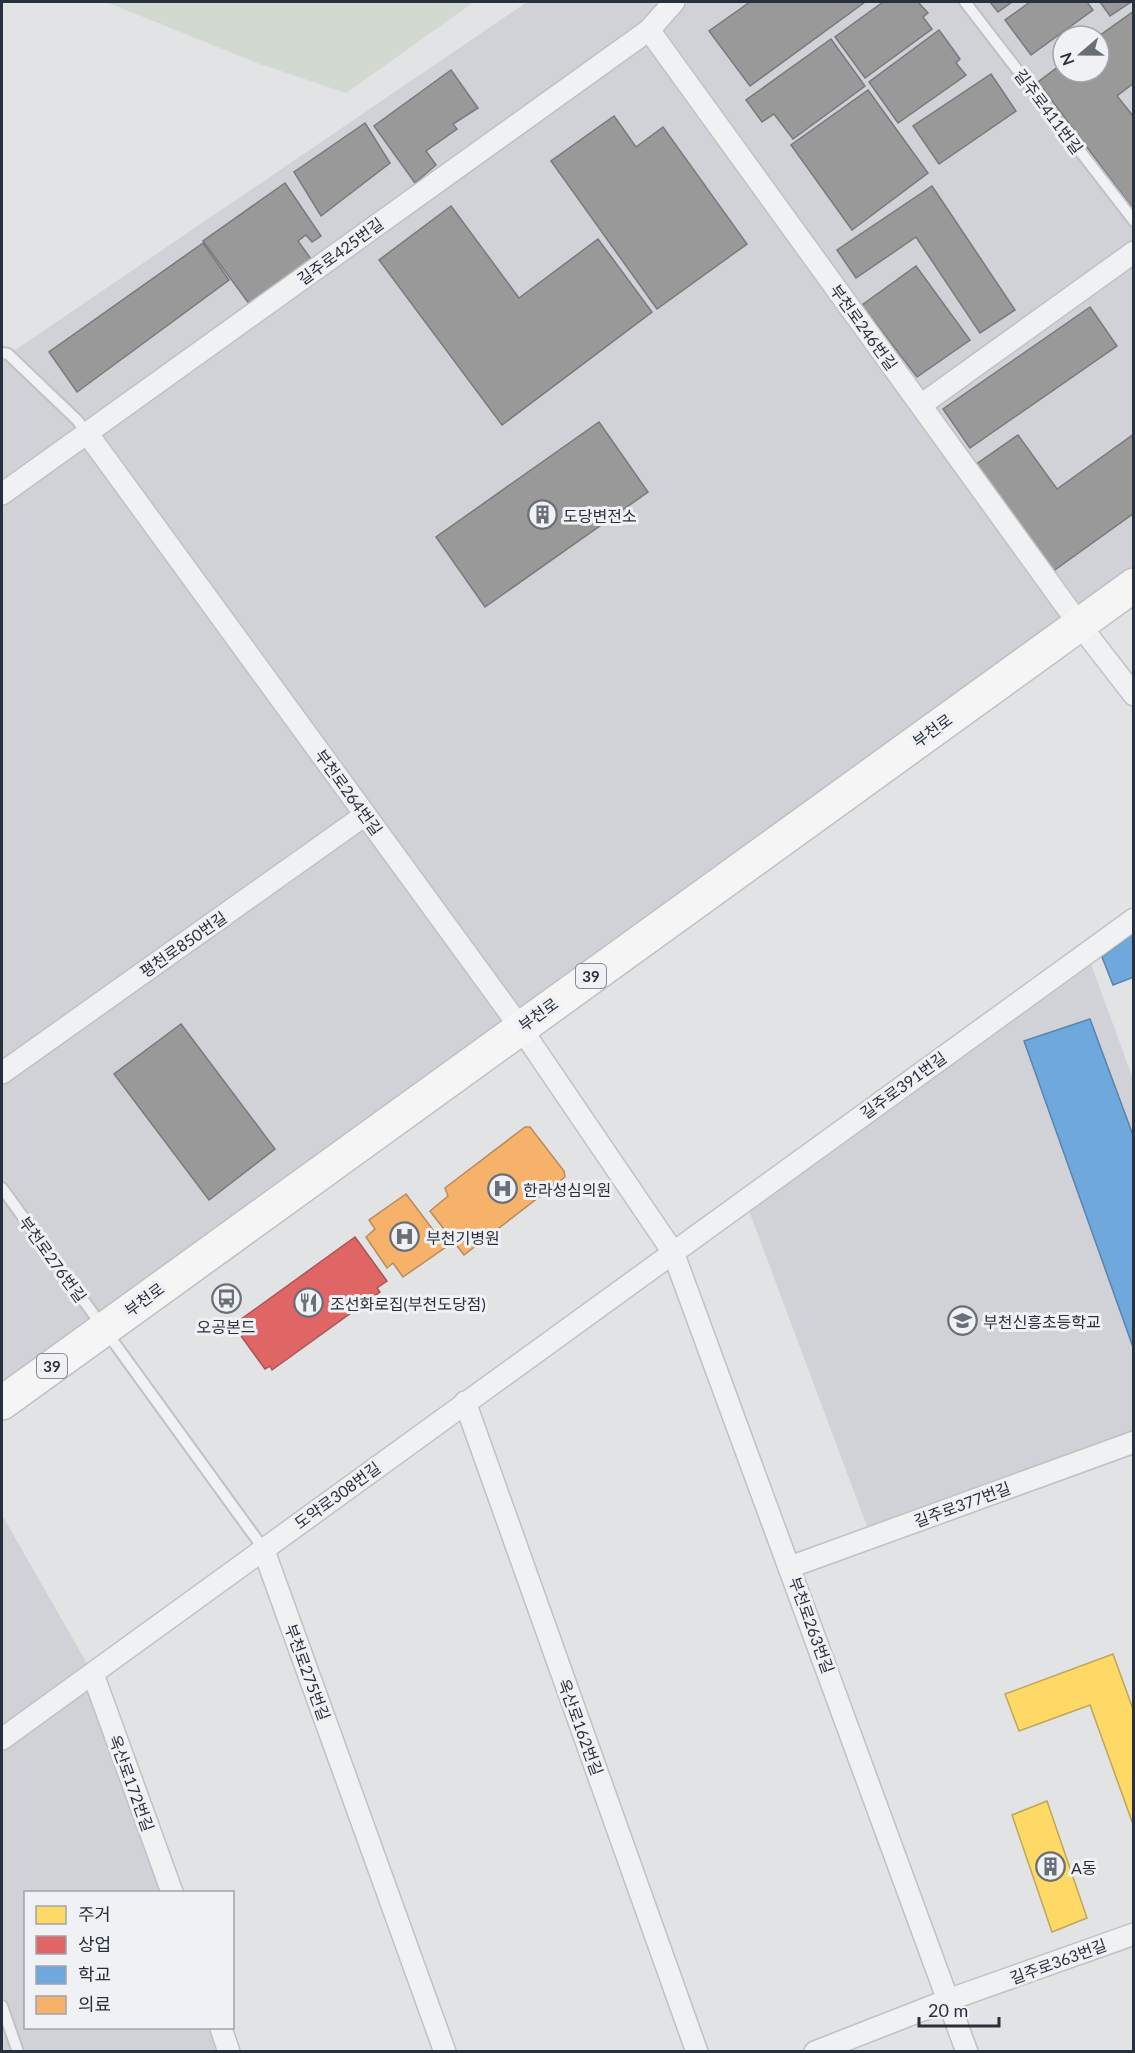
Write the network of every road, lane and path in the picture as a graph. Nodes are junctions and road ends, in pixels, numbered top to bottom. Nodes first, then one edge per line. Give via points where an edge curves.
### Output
1 (674, 2) edge
2 (965, 2) edge
3 (649, 30) junction
4 (1134, 221) edge
5 (1134, 252) edge
6 (2, 353) edge
7 (921, 405) junction
8 (87, 433) junction
9 (2, 494) edge
10 (1134, 585) edge
11 (1079, 624) junction
12 (1134, 695) edge
13 (365, 815) junction
14 (1134, 919) edge
15 (520, 1027) junction
16 (2, 1073) edge
17 (2, 1188) edge
18 (673, 1252) junction
19 (104, 1329) junction
20 (465, 1402) junction
21 (2, 1403) edge
22 (1134, 1442) edge
23 (263, 1548) junction
24 (790, 1567) junction
25 (93, 1674) junction
26 (2, 1738) edge
27 (171, 1891) edge
28 (1134, 1934) edge
29 (948, 2000) junction
30 (2, 2006) edge
31 (221, 2029) edge
32 (18, 2052) edge
33 (229, 2052) edge
34 (446, 2052) edge
35 (697, 2052) edge
36 (814, 2052) edge
37 (967, 2052) edge

1 - 3 street, 길주로425번길
2 - 4 lane, 길주로411번길
3 - 7 street, 부천로246번길
3 - 8 street, 길주로425번길
5 - 7 street
6 - 8 lane, 부천로264번길 via 8,354
7 - 11 street, 부천로246번길
8 - 9 street, 길주로425번길
8 - 13 street, 부천로264번길
10 - 11 main road, 부천로 / 39
11 - 12 street, 부천로246번길
11 - 15 main road, 부천로 / 39
13 - 15 street, 부천로264번길
13 - 16 street, 평천로850번길
14 - 18 street, 길주로391번길
15 - 18 street, 부천로264번길
15 - 19 main road, 부천로 / 39
17 - 19 lane, 부천로276번길
18 - 20 street, 도약로308번길
18 - 24 street, 부천로263번길
19 - 21 main road, 부천로 / 39
19 - 23 lane, 부천로275번길
20 - 23 street, 도약로308번길
20 - 35 street, 옥산로162번길
22 - 24 street, 길주로377번길
23 - 25 street, 도약로308번길
23 - 34 street, 부천로275번길
24 - 29 street, 부천로263번길
25 - 26 street, 도약로308번길
25 - 27 street, 옥산로172번길
28 - 29 street, 길주로363번길
29 - 36 street, 길주로363번길
29 - 37 street, 부천로263번길
30 - 32 lane
31 - 33 street

